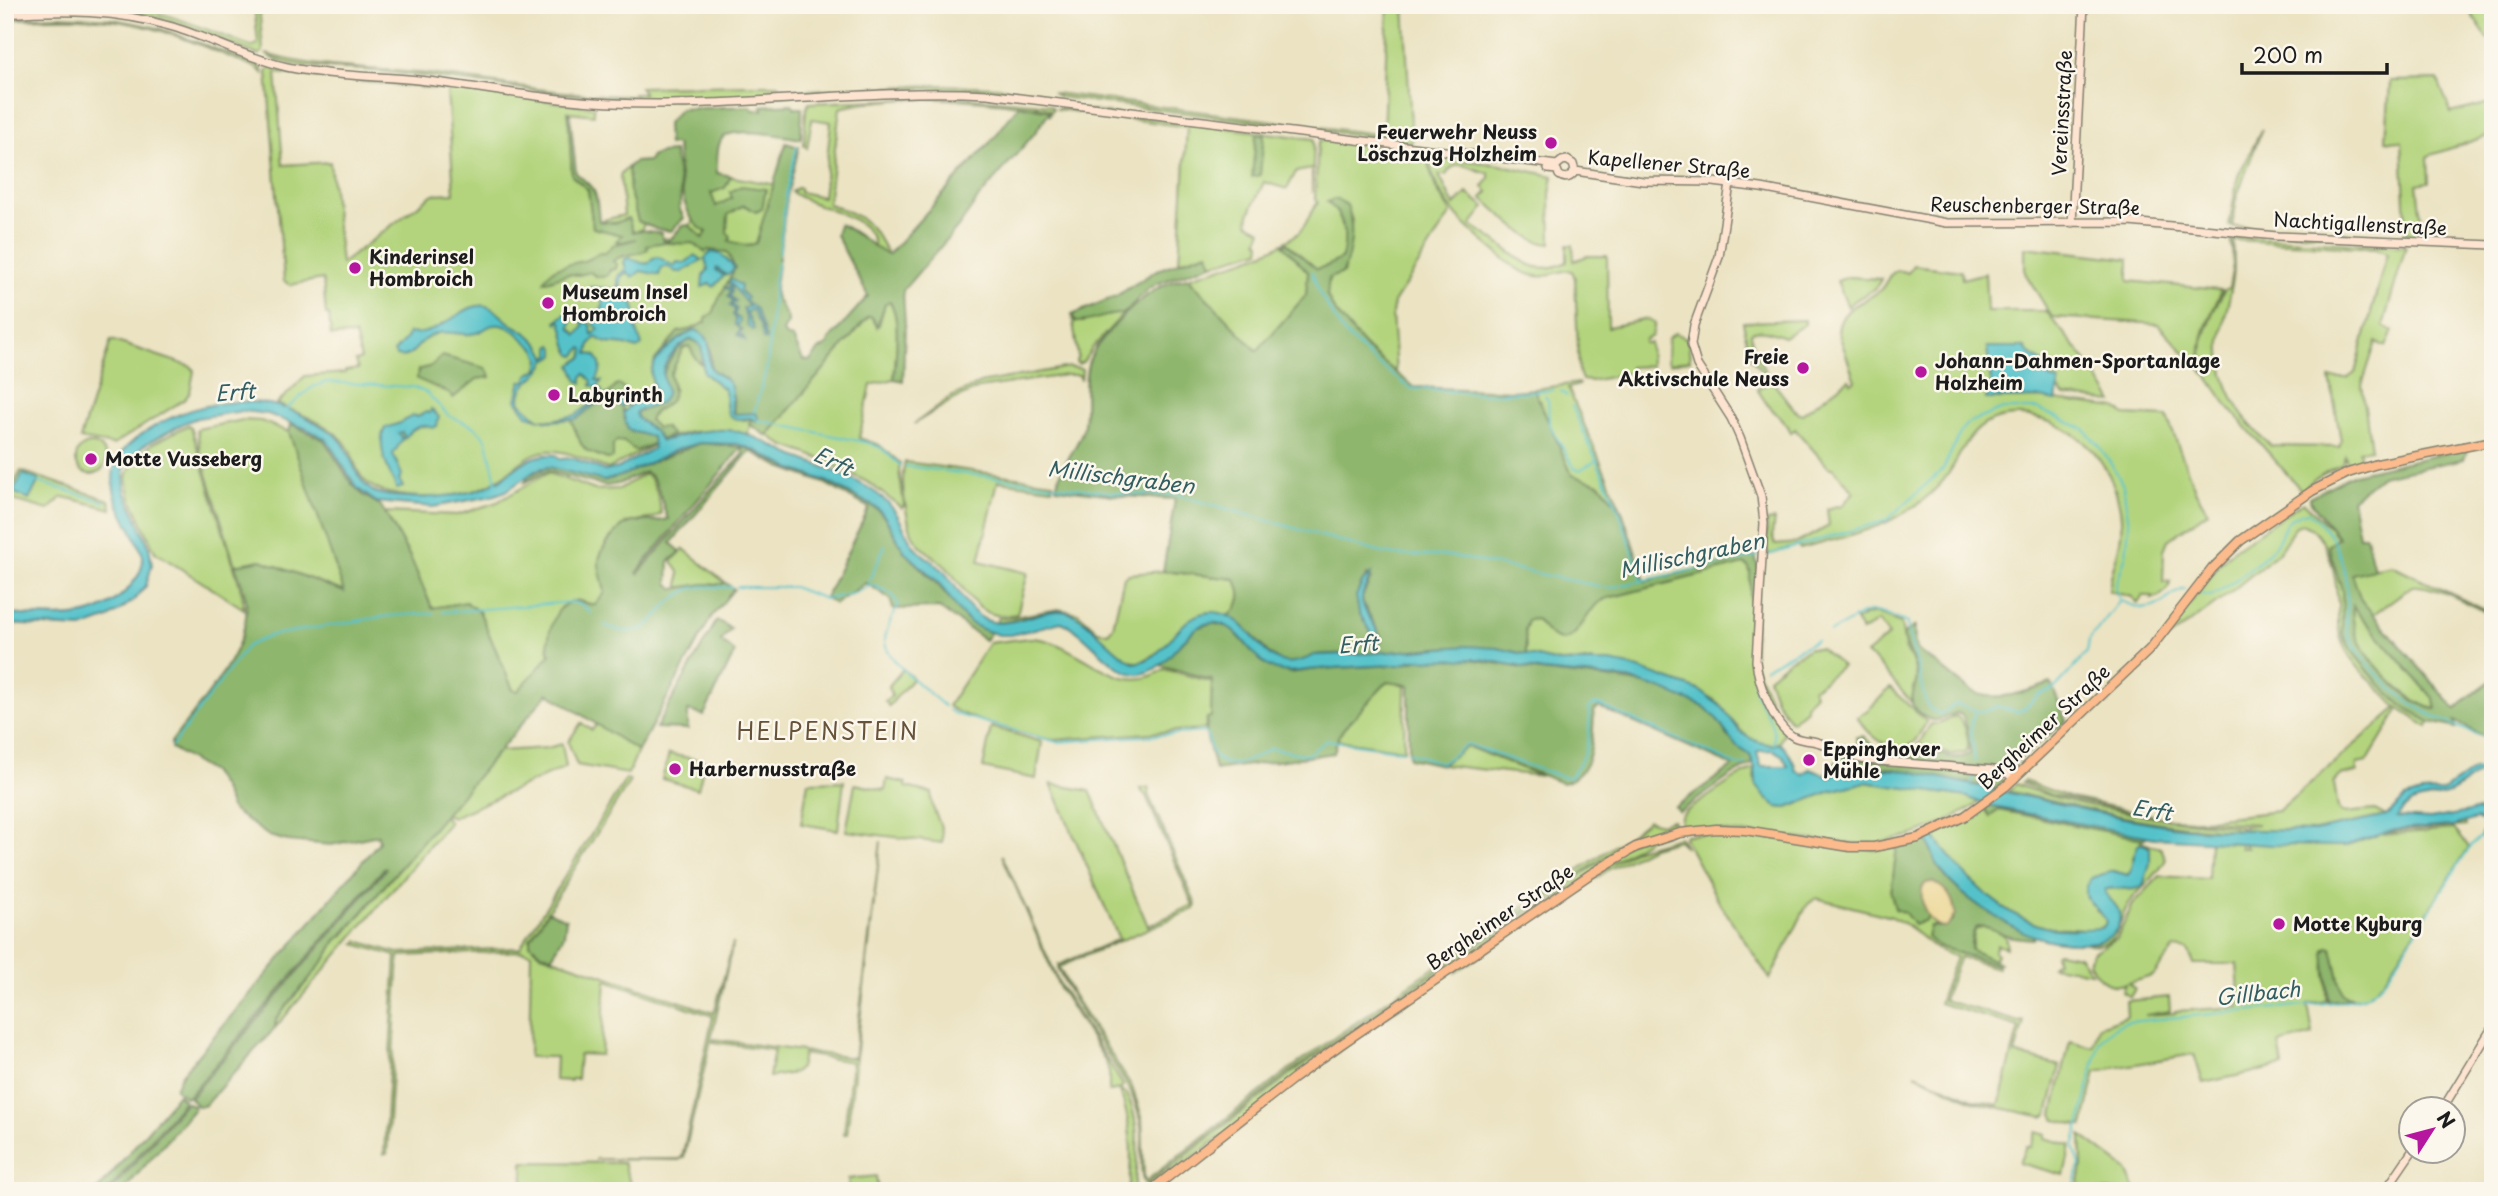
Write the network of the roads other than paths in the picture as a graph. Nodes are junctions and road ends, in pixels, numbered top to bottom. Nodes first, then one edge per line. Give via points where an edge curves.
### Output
1 (2084, 5) edge
2 (5, 14) edge
3 (1557, 168) junction
4 (1574, 171) junction
5 (1730, 184) junction
6 (1761, 188) joint
7 (2072, 223) junction
8 (2226, 232) joint
9 (2493, 245) edge
10 (2493, 441) edge
11 (2014, 779) junction
12 (2493, 1026) edge
13 (2452, 1094) edge
14 (2403, 1164) edge
15 (1150, 1191) edge
16 (2385, 1191) edge

1 - 7 main road, Vereinsstraße
2 - 3 main road via 116,14 172,27 290,67 579,101 667,104 987,94
3 - 4 main road via 1565,178
3 - 4 main road via 1569,160
4 - 5 main road, Kapellener Straße via 1643,181
5 - 6 main road, Kapellener Straße
5 - 11 main road via 1719,257 1691,345 1699,368 1735,427 1764,513 1756,642 1757,673 1767,703 1790,735 1855,758 1994,770
6 - 7 main road, Reuschenberger Straße via 1947,223
7 - 8 main road, Reuschenberger Straße via 2129,222
8 - 9 main road, Nachtigallenstraße
10 - 11 main road, Bergheimer Straße via 2348,473 2312,491 2240,541 2212,569 2150,649
11 - 15 main road, Bergheimer Straße via 1978,807 1933,831 1888,846 1850,847 1717,829 1680,833 1636,847 1340,1045
12 - 13 main road
14 - 16 main road

